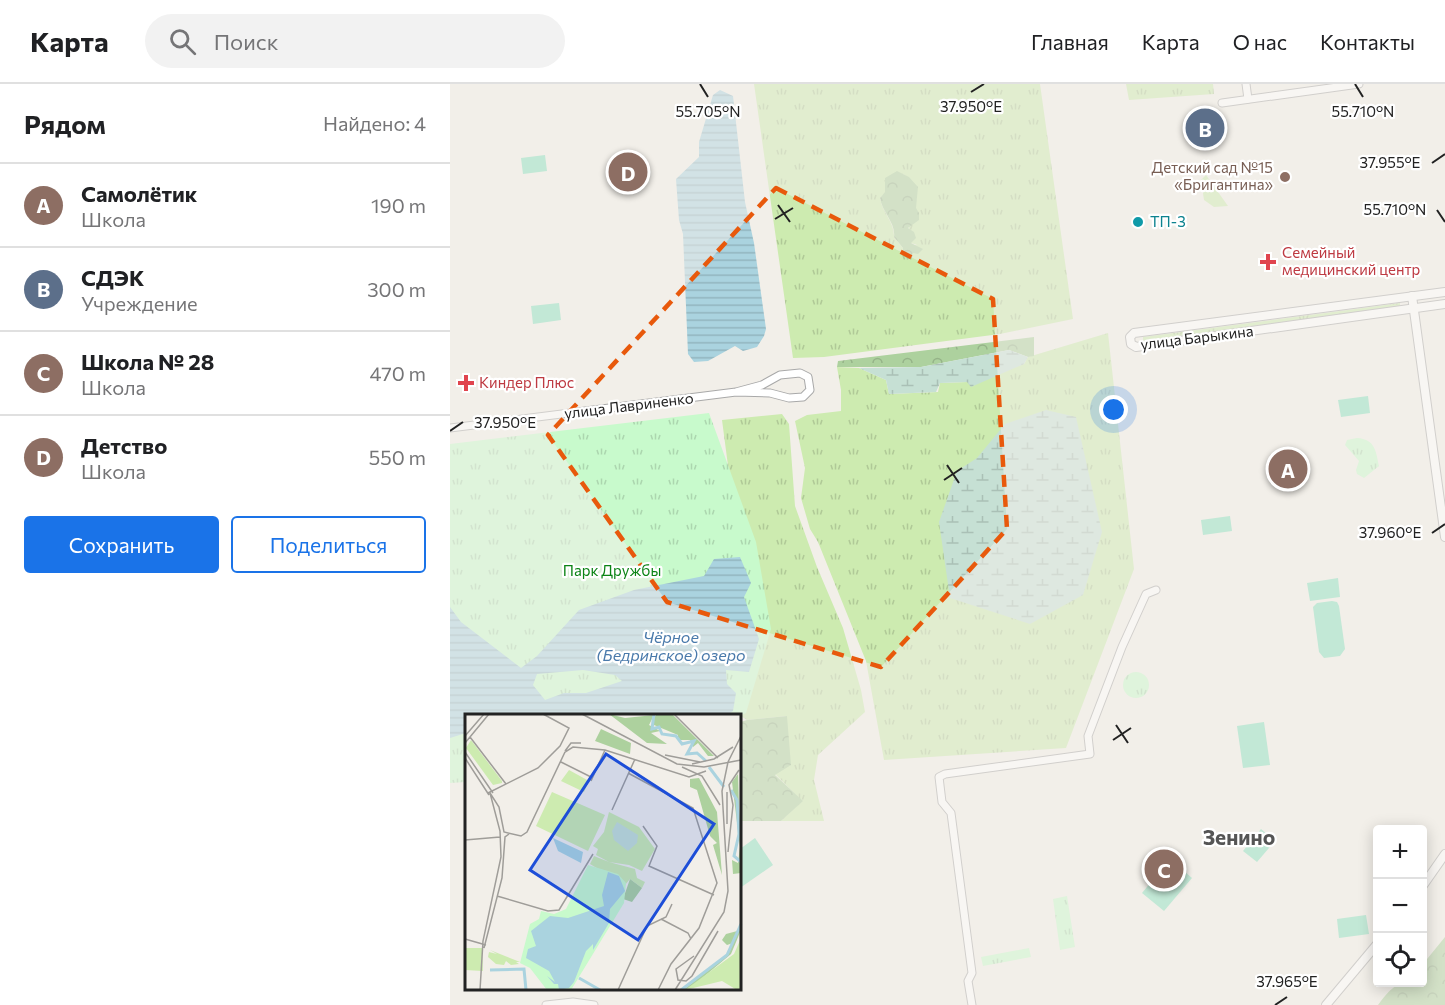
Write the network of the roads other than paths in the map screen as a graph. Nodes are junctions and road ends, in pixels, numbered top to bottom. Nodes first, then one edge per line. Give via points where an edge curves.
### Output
1 (1246, 84) edge
2 (1359, 84) edge
3 (1248, 99) junction
4 (1222, 103) dead end
5 (1445, 292) edge
6 (1412, 296) junction
7 (1445, 304) edge
8 (1414, 308) junction
9 (736, 393) junction
10 (450, 428) edge
11 (1445, 537) edge
12 (1156, 590) dead end
13 (1445, 854) edge
14 (1427, 880) edge
15 (1373, 947) edge
16 (546, 1005) edge
17 (594, 1005) edge
18 (972, 1005) edge
19 (1326, 1005) edge

1 - 3 street
2 - 3 street
3 - 4 street
5 - 6 street, улица Барыкина
6 - 8 street
6 - 8 street, улица Барыкина via 1134,333 1131,344 1136,347
7 - 8 street, улица Барыкина
8 - 11 street
9 - 9 street via 770,393 789,398 803,397 810,390 808,378 800,373 778,376 764,385
9 - 10 street, улица Лавриненко
12 - 18 street via 1146,594 1122,647 1088,736 1090,754 939,777 942,802 951,813 972,973 968,981
13 - 14 street
15 - 19 street
16 - 17 street

